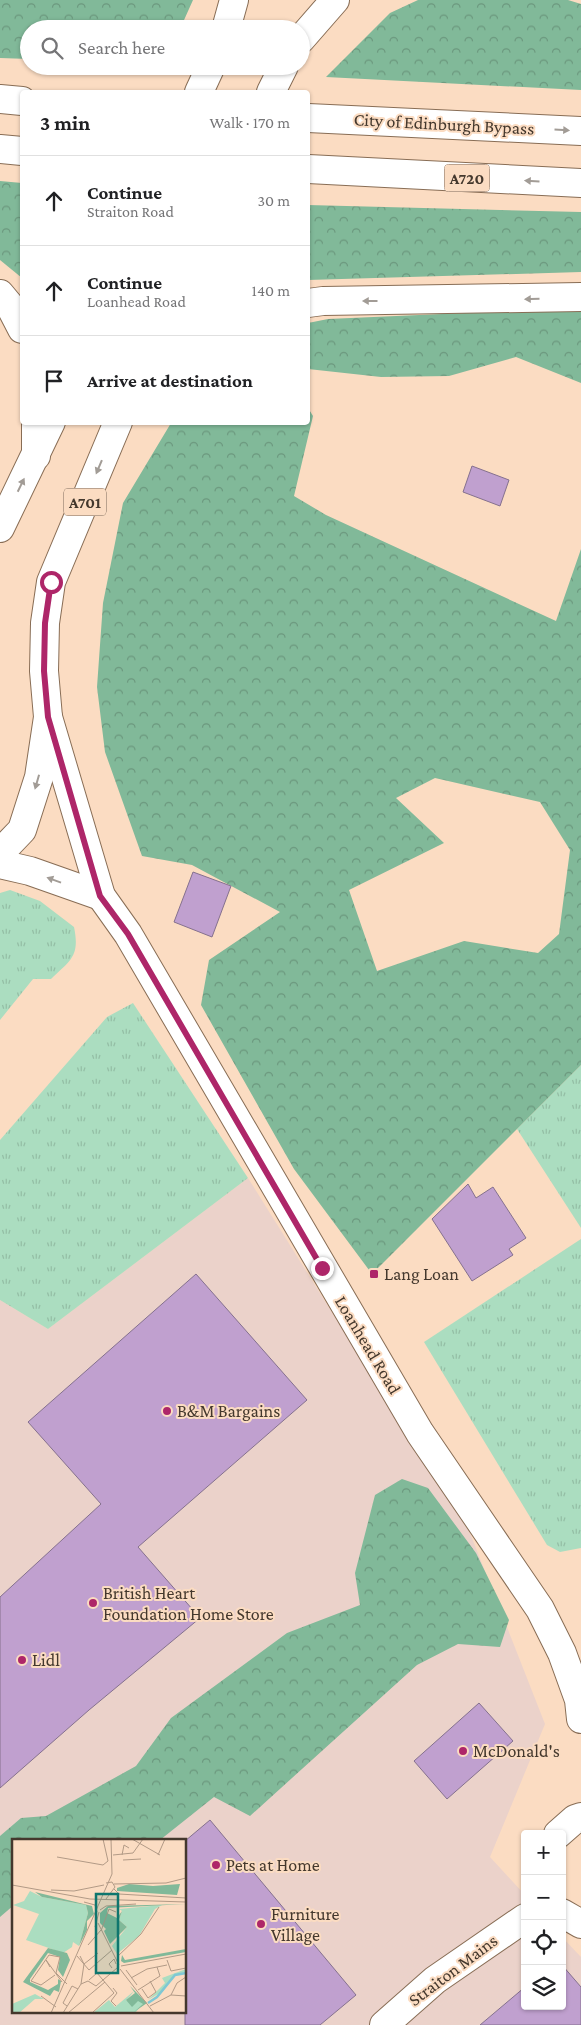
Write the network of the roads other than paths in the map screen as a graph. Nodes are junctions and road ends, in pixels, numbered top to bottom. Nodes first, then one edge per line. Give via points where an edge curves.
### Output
1 (234, 0) edge
2 (334, 0) edge
3 (228, 20) edge
4 (310, 28) edge
5 (207, 75) edge
6 (280, 75) edge
7 (200, 90) edge
8 (272, 90) edge
9 (0, 99) edge
10 (20, 101) edge
11 (310, 118) edge
12 (581, 130) edge
13 (0, 149) edge
14 (20, 151) edge
15 (310, 169) edge
16 (581, 183) edge
17 (0, 294) edge
18 (581, 297) edge
19 (310, 303) edge
20 (20, 325) edge
21 (36, 425) edge
22 (50, 425) edge
23 (117, 425) edge
24 (36, 456) junction
25 (0, 528) edge
26 (48, 717) junction
27 (0, 852) edge
28 (0, 864) edge
29 (100, 896) junction
30 (581, 1718) edge
31 (581, 1817) edge
32 (563, 1830) edge
33 (566, 1915) edge
34 (522, 1920) edge
35 (581, 1924) edge
36 (384, 2025) edge

1 - 3 main road
2 - 4 main road
5 - 7 main road
6 - 8 main road
9 - 10 main road
11 -> 12 main road, City of Edinburgh Bypass
13 - 14 main road
16 -> 15 main road, A720
17 - 20 main road
18 -> 19 main road
21 - 24 main road
22 - 24 main road
23 -> 26 main road, A701 via 51,582 44,661
25 -> 24 main road
26 -> 27 main road, A701 via 39,777 22,830
26 - 29 main road, Loanhead Road
29 -> 28 main road
29 - 30 main road, Loanhead Road via 128,934 420,1433 540,1609 562,1653 579,1700
31 - 32 main road
33 - 35 main road
34 - 36 main road, Straiton Mains via 435,1980

